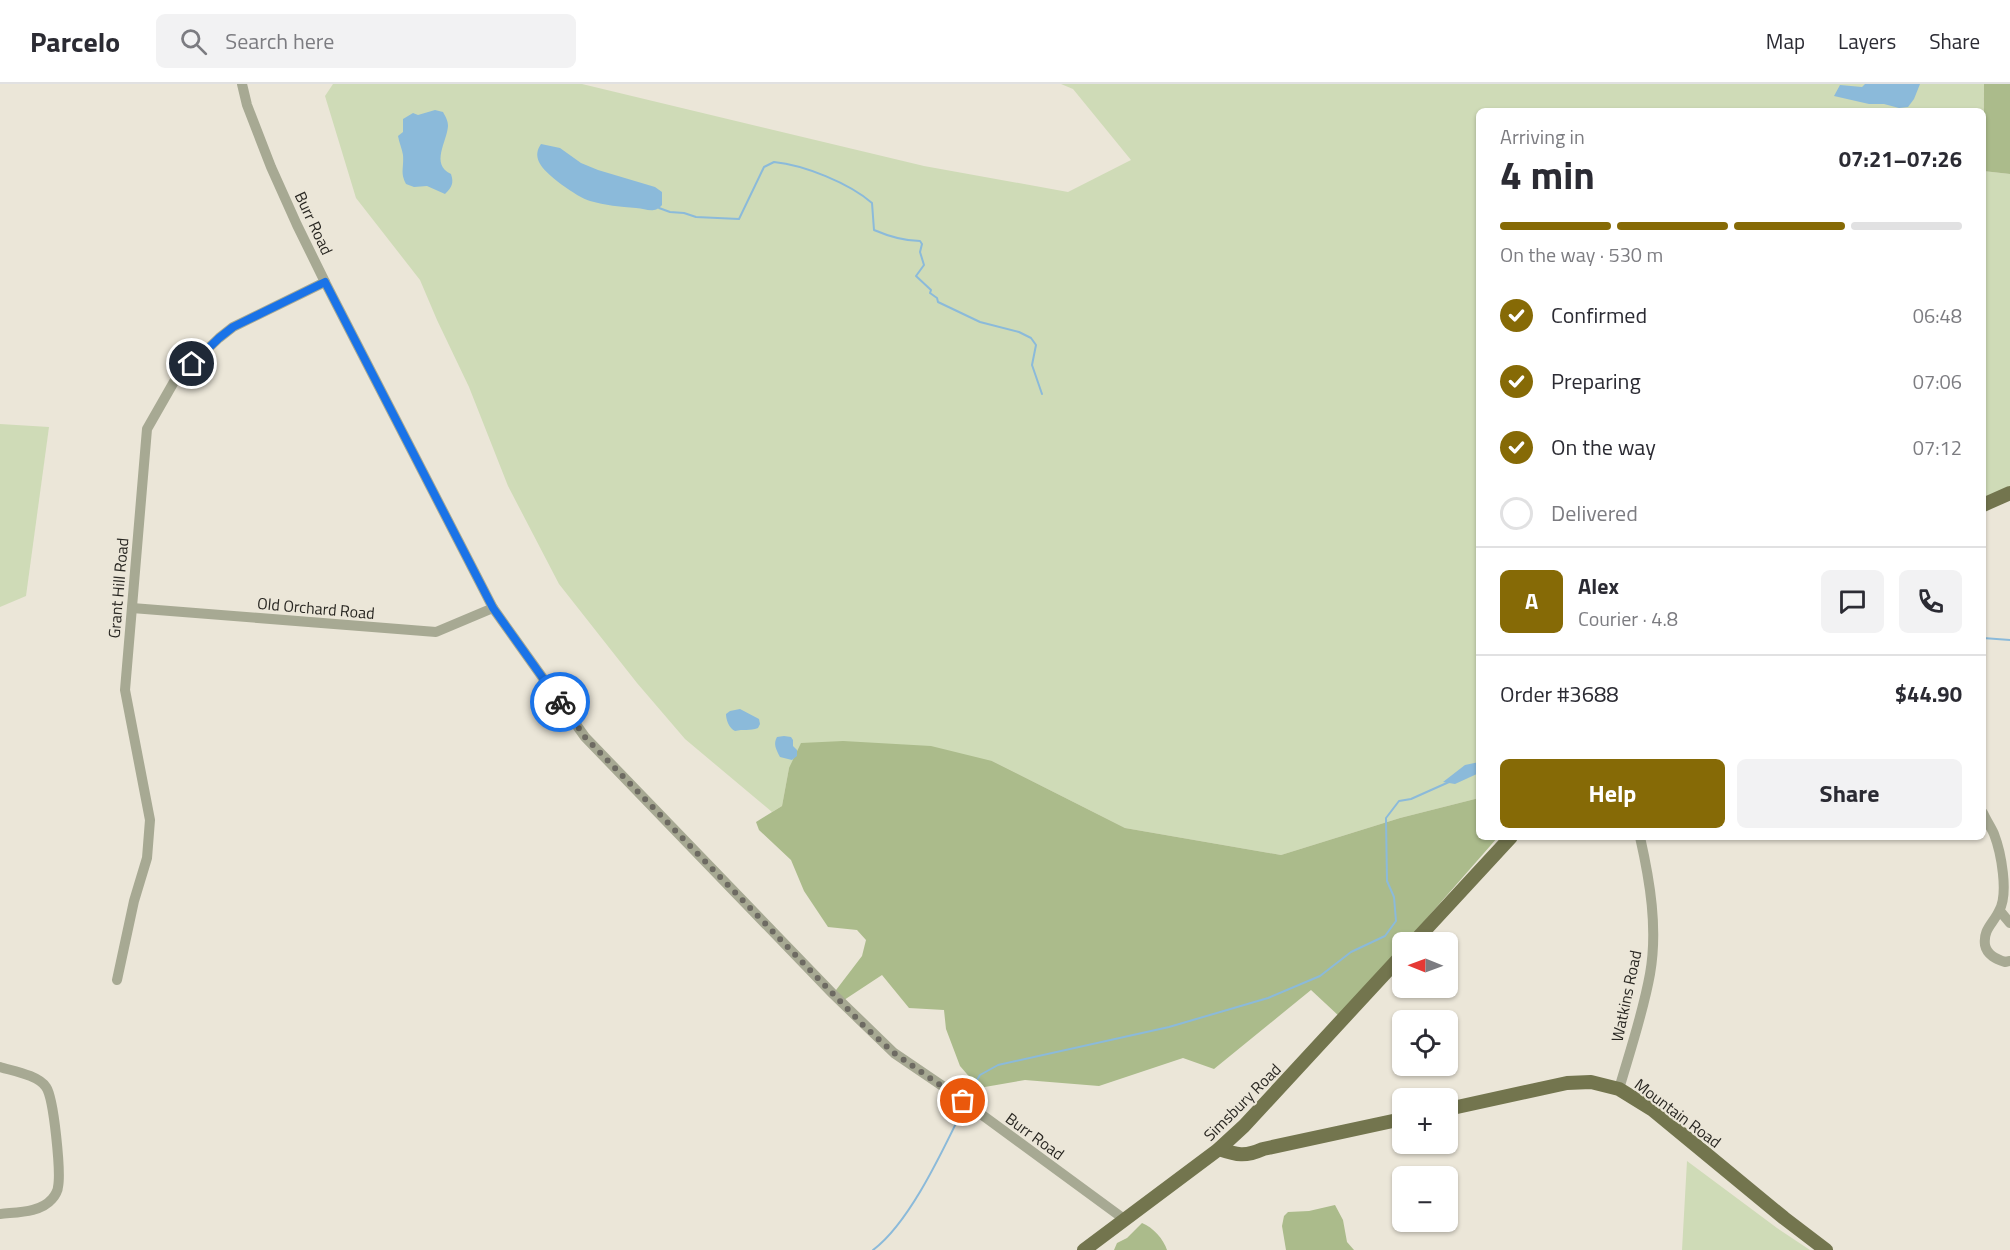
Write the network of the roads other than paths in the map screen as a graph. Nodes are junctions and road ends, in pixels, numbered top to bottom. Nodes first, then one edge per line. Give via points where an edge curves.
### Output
1 (242, 84) edge
2 (325, 282) junction
3 (2010, 493) edge
4 (1986, 503) edge
5 (132, 608) junction
6 (493, 608) junction
7 (1986, 819) edge
8 (1507, 840) edge
9 (1641, 840) edge
10 (2000, 911) junction
11 (2010, 923) edge
12 (1423, 932) edge
13 (2010, 961) edge
14 (1392, 966) edge
15 (117, 980) dead end
16 (0, 1067) edge
17 (1619, 1089) junction
18 (1458, 1107) edge
19 (1392, 1121) edge
20 (1232, 1137) junction
21 (1219, 1149) junction
22 (1263, 1149) junction
23 (0, 1214) edge
24 (1124, 1219) junction
25 (1084, 1250) edge
26 (1826, 1250) edge

1 - 2 street, Burr Road via 271,167
2 - 5 street, Grant Hill Road via 233,327 175,380 147,429
2 - 6 street, Burr Road
3 - 4 main road
5 - 6 street, Old Orchard Road via 436,632
5 - 15 street, Grant Hill Road via 125,690 150,820 147,858
6 - 24 street, Burr Road via 585,737 864,1026 894,1053
7 - 10 street via 2001,860
8 - 12 main road
9 - 17 street, Watkins Road via 1653,916 1651,967
10 - 11 street
10 - 13 street via 1986,928 1985,946 1991,957
14 - 20 main road, Simsbury Road
16 - 23 street via 46,1085 59,1172 58,1188 42,1207
17 - 18 main road, Mountain Road via 1591,1082 1574,1083
17 - 26 main road, Mountain Road via 1653,1110
19 - 22 main road
20 - 21 main road, Simsbury Road
20 - 22 main road
21 - 22 main road via 1250,1155
21 - 24 main road, Simsbury Road
24 - 25 main road, Simsbury Road

